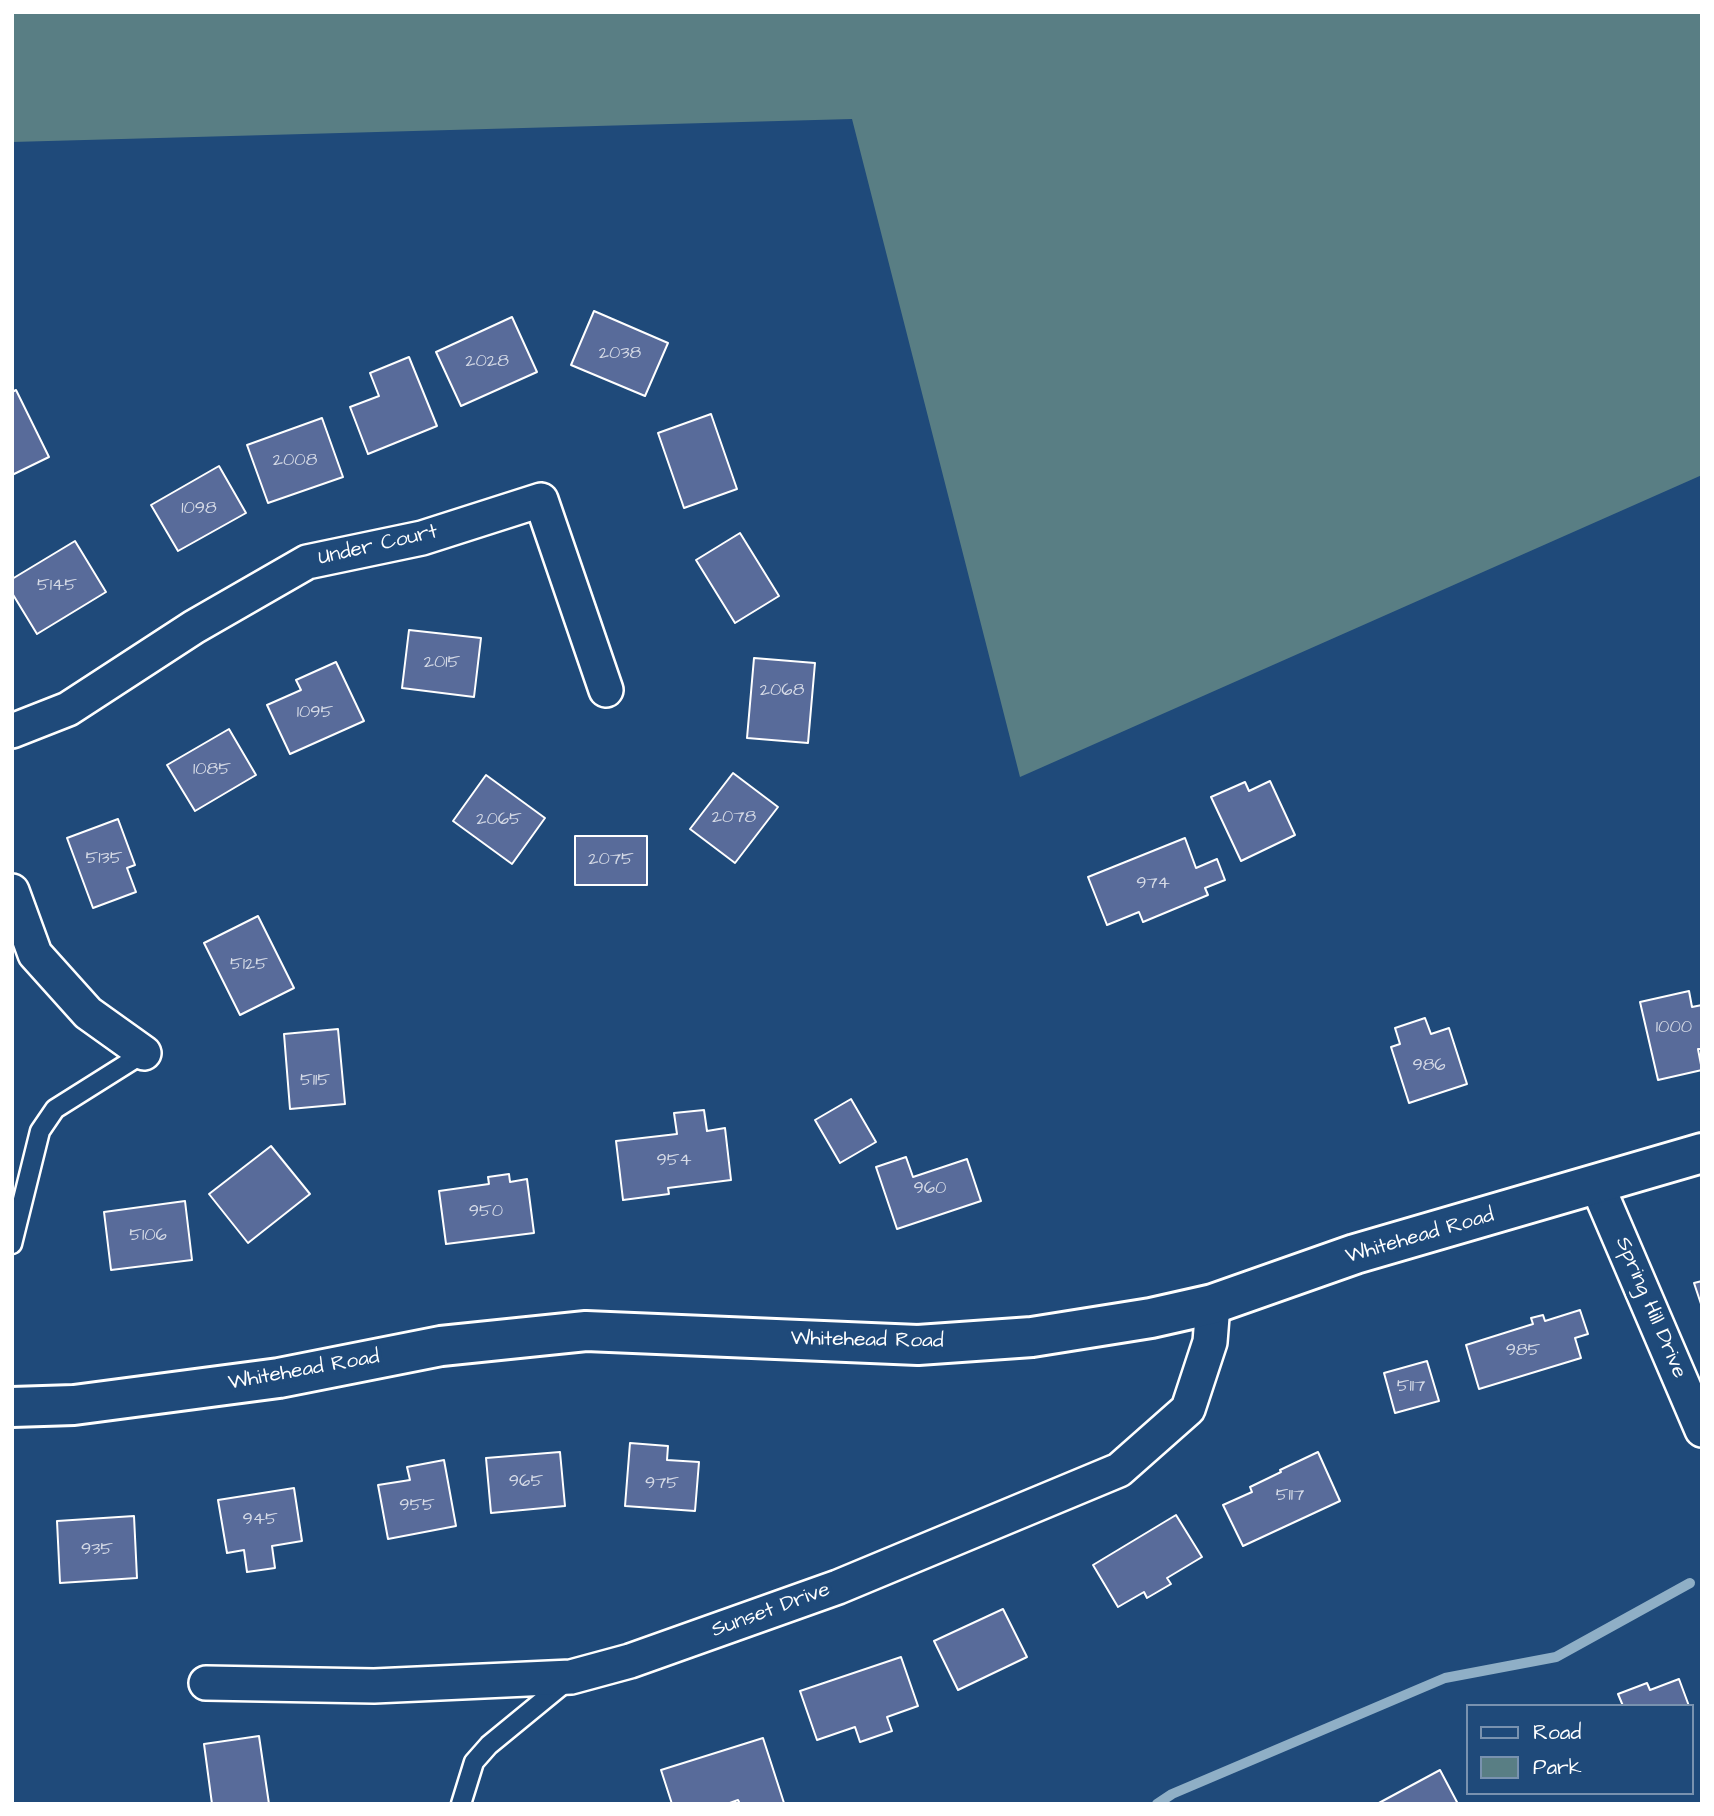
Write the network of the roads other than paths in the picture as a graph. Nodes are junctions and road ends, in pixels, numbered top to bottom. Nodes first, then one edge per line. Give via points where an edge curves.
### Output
1 (606, 690) dead end
2 (12, 731) edge
3 (12, 891) edge
4 (144, 1053) joint
5 (1702, 1153) edge
6 (1597, 1185) junction
7 (12, 1244) edge
8 (1213, 1304) junction
9 (12, 1407) edge
10 (1702, 1430) edge
11 (571, 1677) junction
12 (206, 1683) dead end
13 (461, 1804) edge

1 - 2 street, Under Court via 541,500 415,540 307,562 194,627 68,709
3 - 4 street via 35,954 89,1013
4 - 7 lane via 55,1109 40,1131
5 - 6 street, Whitehead Road
6 - 8 street, Whitehead Road via 1355,1254
6 - 10 street, Spring Hill Drive
8 - 9 street, Whitehead Road via 1032,1337 918,1345 586,1331 441,1346 238,1384 74,1405
8 - 11 street, Sunset Drive via 1210,1342 1188,1409 1119,1469 838,1587 631,1661
11 - 12 street, Sunset Drive via 374,1686
11 - 13 lane via 474,1762

